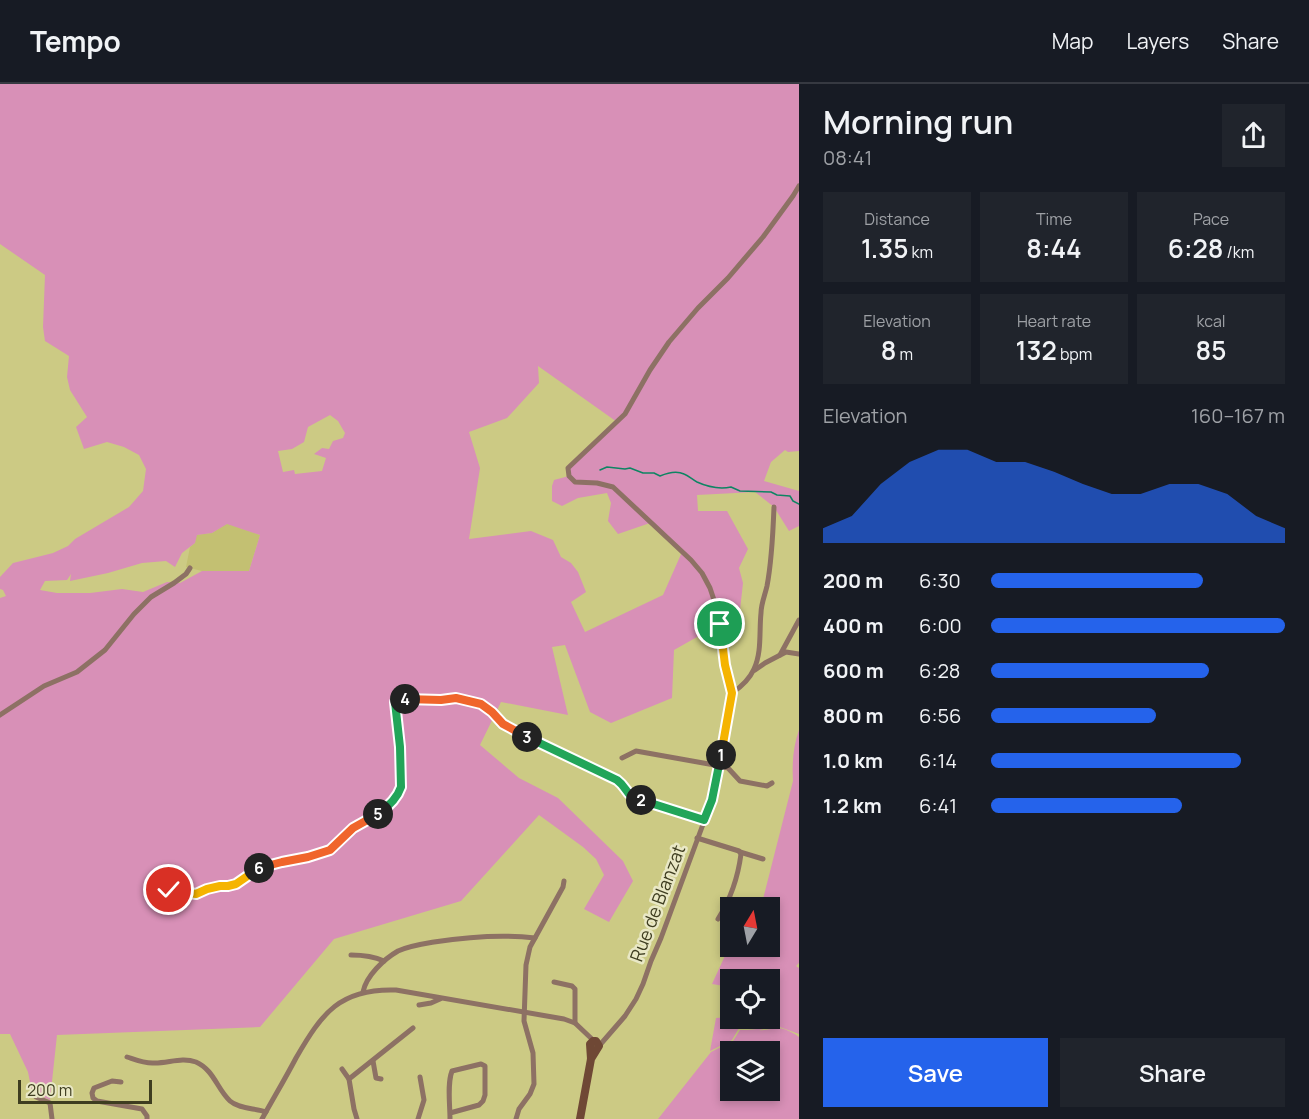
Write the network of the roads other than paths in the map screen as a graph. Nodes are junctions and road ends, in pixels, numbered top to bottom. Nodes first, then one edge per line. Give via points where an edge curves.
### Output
1 (799, 186) edge
2 (774, 507) dead end
3 (190, 568) dead end
4 (799, 620) edge
5 (799, 654) edge
6 (780, 655) junction
7 (754, 671) junction
8 (732, 693) junction
9 (0, 715) edge
10 (622, 758) dead end
11 (720, 765) junction
12 (772, 783) dead end
13 (704, 820) junction
14 (697, 838) junction
15 (738, 851) junction
16 (764, 859) dead end
17 (564, 881) dead end
18 (157, 890) dead end
19 (718, 920) dead end
20 (535, 938) junction
21 (351, 955) dead end
22 (384, 961) junction
23 (554, 982) dead end
24 (363, 992) junction
25 (440, 999) junction
26 (419, 1005) dead end
27 (524, 1013) junction
28 (575, 1023) junction
29 (413, 1028) dead end
30 (595, 1045) junction
31 (127, 1057) dead end
32 (373, 1060) junction
33 (342, 1069) dead end
34 (420, 1077) dead end
35 (349, 1079) junction
36 (381, 1079) dead end
37 (121, 1082) dead end
38 (36, 1097) dead end
39 (266, 1112) junction
40 (450, 1116) edge
41 (52, 1119) edge
42 (147, 1119) edge
43 (262, 1119) edge
44 (357, 1119) edge
45 (418, 1119) edge
46 (516, 1119) edge
47 (580, 1119) edge

1 - 8 street, Rue de Blanzat via 763,237 669,342 625,414 568,468 575,482 613,487 702,573 716,606
2 - 7 street via 774,538
3 - 9 street via 151,597 105,650 77,672 44,686
4 - 6 street
5 - 6 street
6 - 7 street
7 - 8 street
8 - 11 street, Rue de Blanzat
10 - 11 street via 636,751
11 - 12 street via 729,768 741,781 767,786
11 - 13 street, Rue de Blanzat
13 - 14 street, Rue de Blanzat
13 - 18 street via 630,796 617,780 503,724 481,704 456,698 402,699 395,702 401,787 381,812 353,828 330,850 260,868 236,884 196,894
14 - 15 street
14 - 30 street, Rue de Blanzat via 639,992 625,1016
15 - 16 street
15 - 19 street via 741,854 735,882
17 - 20 street
20 - 22 street via 452,939 416,945
20 - 27 street via 526,964
21 - 22 street
22 - 24 street via 364,985
23 - 28 street via 575,989
24 - 25 street via 396,990
24 - 39 street via 341,1002 321,1019
25 - 26 street
25 - 27 street
27 - 28 street
27 - 46 street via 533,1053 534,1084
28 - 30 street
29 - 32 street
30 - 47 street, Rue de Blanzat
31 - 39 street via 145,1063 181,1059 199,1063 230,1101
32 - 35 street
32 - 36 street via 376,1078
33 - 35 street
34 - 45 street via 424,1100
35 - 44 street
37 - 42 street via 111,1081 94,1088 93,1098 142,1109
38 - 41 street via 50,1103
39 - 43 street
40 - 40 street via 452,1071 485,1066 483,1101

